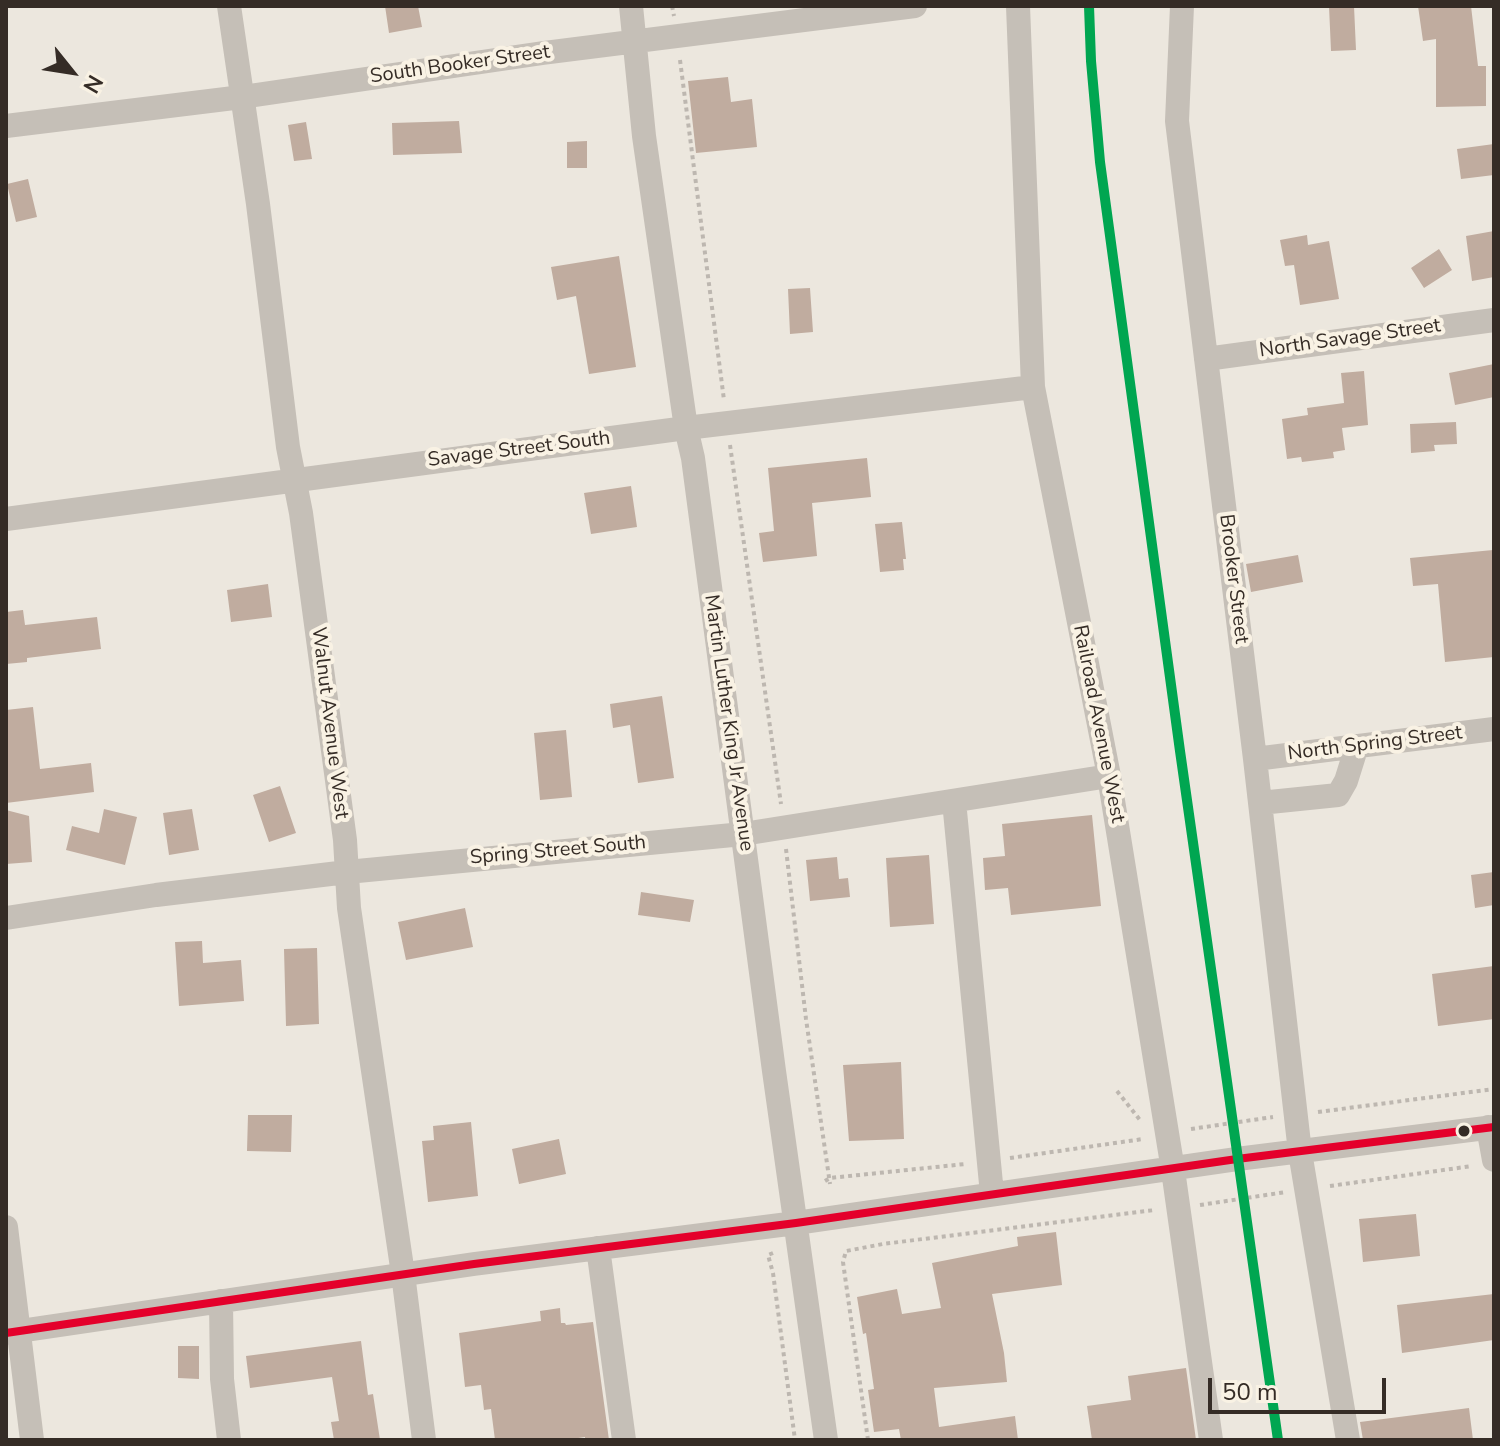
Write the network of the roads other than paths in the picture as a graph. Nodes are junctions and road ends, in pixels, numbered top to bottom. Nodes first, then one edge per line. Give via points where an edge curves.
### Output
1 (229, 6) edge
2 (631, 6) edge
3 (915, 6) edge
4 (1018, 6) edge
5 (1182, 6) edge
6 (635, 43) junction
7 (242, 97) junction
8 (6, 126) edge
9 (1494, 320) edge
10 (1206, 359) junction
11 (1033, 387) junction
12 (686, 428) junction
13 (294, 479) junction
14 (6, 519) edge
15 (1494, 729) edge
16 (1357, 746) junction
17 (1255, 759) junction
18 (1109, 776) junction
19 (954, 801) junction
20 (1260, 803) junction
21 (743, 834) junction
22 (347, 872) junction
23 (6, 918) edge
24 (1491, 1127) edge
25 (1300, 1152) junction
26 (1488, 1162) edge
27 (1173, 1170) junction
28 (992, 1194) junction
29 (796, 1223) junction
30 (6, 1227) edge
31 (598, 1248) junction
32 (9, 1268) edge
33 (403, 1274) junction
34 (221, 1301) junction
35 (13, 1332) edge
36 (32, 1440) edge
37 (229, 1440) edge
38 (424, 1440) edge
39 (624, 1440) edge
40 (826, 1440) edge
41 (1211, 1440) edge
42 (1348, 1440) edge

1 - 7 street, Walnut Avenue West
2 - 6 street, Martin Luther King Jr Avenue
3 - 6 street, South Booker Street
4 - 11 street, Railroad Avenue West
5 - 10 street, Brooker Street via 1177,121
6 - 7 street, South Booker Street
6 - 12 street, Martin Luther King Jr Avenue
7 - 8 street, South Booker Street
7 - 13 street, Walnut Avenue West
9 - 10 street, North Savage Street
10 - 17 street, Brooker Street
11 - 12 street, Savage Street South
11 - 18 street, Railroad Avenue West
12 - 13 street, Savage Street South
12 - 21 street, Martin Luther King Jr Avenue
13 - 14 street, Savage Street South
13 - 22 street, Walnut Avenue West
15 - 16 street, North Spring Street
16 - 17 street, North Spring Street
16 - 20 street via 1338,795
17 - 20 street, Brooker Street
18 - 19 street, Spring Street South
18 - 27 street, Railroad Avenue West
19 - 21 street, Spring Street South
19 - 28 street
20 - 25 street, Brooker Street
21 - 22 street, Spring Street South
21 - 29 street, Martin Luther King Jr Avenue
22 - 23 street, Spring Street South
22 - 33 street, Walnut Avenue West
24 - 25 street
24 - 26 street
25 - 27 street
25 - 42 street, Brooker Street
27 - 28 street
27 - 41 street, Railroad Avenue West
28 - 29 street
29 - 31 street
29 - 40 street, Martin Luther King Jr Avenue
30 - 32 street
31 - 33 street
31 - 39 street
32 - 35 street
33 - 34 street
33 - 38 street, Walnut Avenue West
34 - 35 street
34 - 37 street
35 - 36 street

